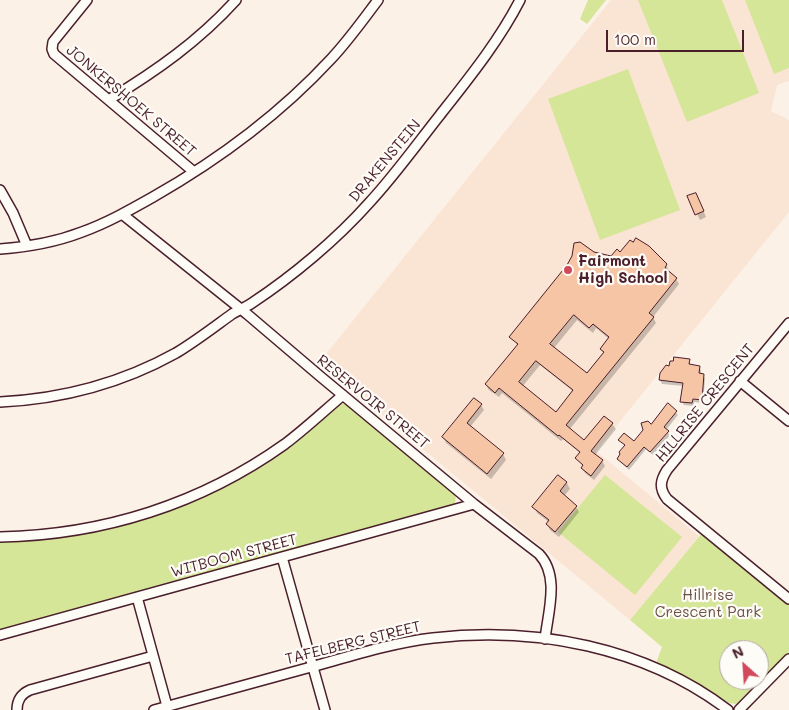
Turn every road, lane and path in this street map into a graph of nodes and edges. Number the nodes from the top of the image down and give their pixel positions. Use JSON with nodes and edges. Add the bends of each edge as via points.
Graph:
{"nodes":[{"id":1,"x":87,"y":0,"type":"edge"},
{"id":2,"x":236,"y":0,"type":"edge"},
{"id":3,"x":378,"y":0,"type":"edge"},
{"id":4,"x":520,"y":0,"type":"edge"},
{"id":5,"x":110,"y":99,"type":"junction"},
{"id":6,"x":194,"y":172,"type":"junction"},
{"id":7,"x":0,"y":190,"type":"edge"},
{"id":8,"x":122,"y":214,"type":"junction"},
{"id":9,"x":27,"y":246,"type":"junction"},
{"id":10,"x":0,"y":249,"type":"edge"},
{"id":11,"x":240,"y":310,"type":"junction"},
{"id":12,"x":789,"y":323,"type":"edge"},
{"id":13,"x":740,"y":381,"type":"junction"},
{"id":14,"x":343,"y":395,"type":"junction"},
{"id":15,"x":0,"y":402,"type":"edge"},
{"id":16,"x":789,"y":421,"type":"edge"},
{"id":17,"x":474,"y":504,"type":"junction"},
{"id":18,"x":0,"y":537,"type":"edge"},
{"id":19,"x":282,"y":557,"type":"junction"},
{"id":20,"x":137,"y":597,"type":"junction"},
{"id":21,"x":789,"y":599,"type":"edge"},
{"id":22,"x":0,"y":635,"type":"edge"},
{"id":23,"x":545,"y":639,"type":"junction"},
{"id":24,"x":153,"y":656,"type":"junction"},
{"id":25,"x":789,"y":659,"type":"edge"},
{"id":26,"x":313,"y":666,"type":"junction"},
{"id":27,"x":168,"y":706,"type":"junction"},
{"id":28,"x":17,"y":710,"type":"edge"},
{"id":29,"x":154,"y":710,"type":"edge"},
{"id":30,"x":325,"y":710,"type":"edge"},
{"id":31,"x":728,"y":710,"type":"edge"},
{"id":32,"x":739,"y":710,"type":"edge"}],
"edges":[{"from":1,"to":5,"type":"street","name":"JONKERSHOEK STREET","via":[[55,39],[52,49],[56,57]]},
{"from":2,"to":5,"type":"street","via":[[186,48]]},
{"from":3,"to":6,"type":"street","via":[[330,60],[287,101]]},
{"from":4,"to":11,"type":"street","name":"DRAKENSTEIN","via":[[490,49],[368,204],[295,271]]},
{"from":5,"to":6,"type":"street","name":"JONKERSHOEK STREET"},
{"from":6,"to":8,"type":"street"},
{"from":7,"to":9,"type":"street"},
{"from":8,"to":9,"type":"street","via":[[80,233]]},
{"from":8,"to":11,"type":"street","name":"RESERVOIR STREET"},
{"from":9,"to":10,"type":"street"},
{"from":11,"to":14,"type":"street","name":"RESERVOIR STREET"},
{"from":11,"to":15,"type":"street","name":"DRAKENSTEIN","via":[[177,352],[119,379],[53,396]]},
{"from":12,"to":13,"type":"street","name":"HILLRISE CRESCENT"},
{"from":13,"to":16,"type":"street"},
{"from":13,"to":21,"type":"street","name":"HILLRISE CRESCENT","via":[[667,470],[661,488],[667,499]]},
{"from":14,"to":17,"type":"street","name":"RESERVOIR STREET"},
{"from":14,"to":18,"type":"street","via":[[269,455],[180,502],[91,528]]},
{"from":17,"to":19,"type":"street","name":"WITBOOM STREET"},
{"from":17,"to":23,"type":"street","name":"RESERVOIR STREET","via":[[546,561],[551,587]]},
{"from":19,"to":20,"type":"street","name":"WITBOOM STREET"},
{"from":19,"to":26,"type":"street"},
{"from":20,"to":22,"type":"street","name":"WITBOOM STREET"},
{"from":20,"to":24,"type":"street"},
{"from":23,"to":26,"type":"street","name":"TAFELBERG STREET","via":[[488,635],[431,638]]},
{"from":23,"to":31,"type":"street","name":"TAFELBERG STREET","via":[[598,648],[672,674]]},
{"from":24,"to":27,"type":"street"},
{"from":24,"to":28,"type":"street","via":[[30,690],[22,696]]},
{"from":25,"to":32,"type":"street"},
{"from":26,"to":27,"type":"street","name":"TAFELBERG STREET"},
{"from":26,"to":30,"type":"street"},
{"from":27,"to":29,"type":"street","name":"TAFELBERG STREET"}]}
